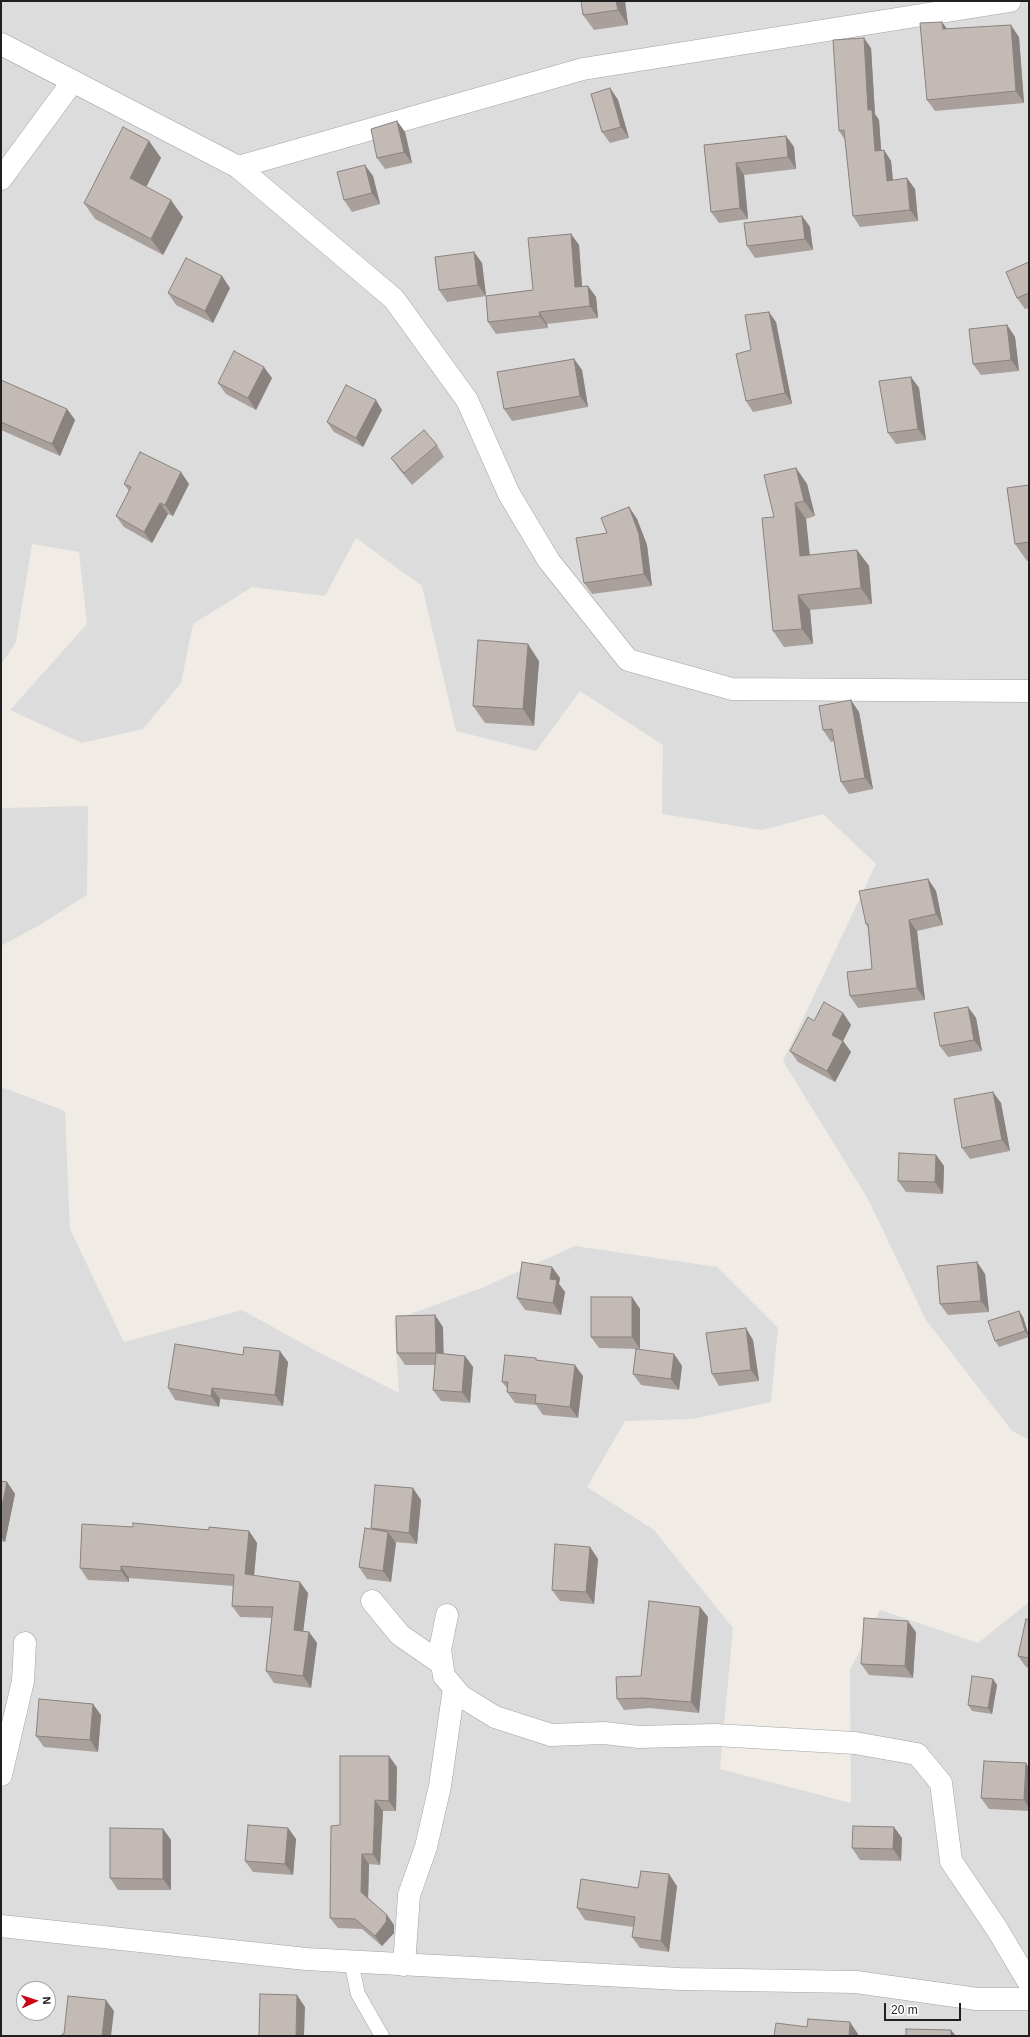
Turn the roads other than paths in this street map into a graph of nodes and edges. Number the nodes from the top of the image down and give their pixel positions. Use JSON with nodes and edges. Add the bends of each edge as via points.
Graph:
{"nodes":[{"id":1,"x":1010,"y":1,"type":"edge"},
{"id":2,"x":1,"y":44,"type":"edge"},
{"id":3,"x":73,"y":81,"type":"junction"},
{"id":4,"x":238,"y":167,"type":"junction"},
{"id":5,"x":1,"y":179,"type":"edge"},
{"id":6,"x":1029,"y":691,"type":"edge"},
{"id":7,"x":372,"y":1601,"type":"dead end"},
{"id":8,"x":447,"y":1615,"type":"dead end"},
{"id":9,"x":25,"y":1643,"type":"dead end"},
{"id":10,"x":442,"y":1664,"type":"junction"},
{"id":11,"x":454,"y":1688,"type":"junction"},
{"id":12,"x":1,"y":1775,"type":"edge"},
{"id":13,"x":1,"y":1926,"type":"edge"},
{"id":14,"x":351,"y":1962,"type":"junction"},
{"id":15,"x":404,"y":1965,"type":"junction"},
{"id":16,"x":1029,"y":1983,"type":"edge"},
{"id":17,"x":1029,"y":1999,"type":"edge"},
{"id":18,"x":382,"y":2036,"type":"edge"}],
"edges":[{"from":1,"to":4,"type":"street","via":[[583,69]]},
{"from":2,"to":3,"type":"street"},
{"from":3,"to":4,"type":"street"},
{"from":3,"to":5,"type":"street"},
{"from":4,"to":6,"type":"street","via":[[394,299],[467,400],[509,494],[549,561],[628,660],[732,689]]},
{"from":7,"to":10,"type":"street","via":[[400,1635]]},
{"from":8,"to":10,"type":"street","via":[[440,1650]]},
{"from":9,"to":12,"type":"street","via":[[23,1681]]},
{"from":10,"to":11,"type":"street","via":[[444,1676]]},
{"from":11,"to":15,"type":"street","via":[[440,1786],[426,1847],[409,1895]]},
{"from":11,"to":16,"type":"street","via":[[461,1696],[495,1717],[551,1735],[722,1735],[855,1743],[918,1754],[941,1783],[951,1861],[997,1929]]},
{"from":13,"to":14,"type":"street","via":[[298,1959]]},
{"from":14,"to":15,"type":"street"},
{"from":14,"to":18,"type":"lane","via":[[358,1994]]},
{"from":15,"to":17,"type":"street","via":[[680,1979],[856,1982],[977,1999]]}]}
